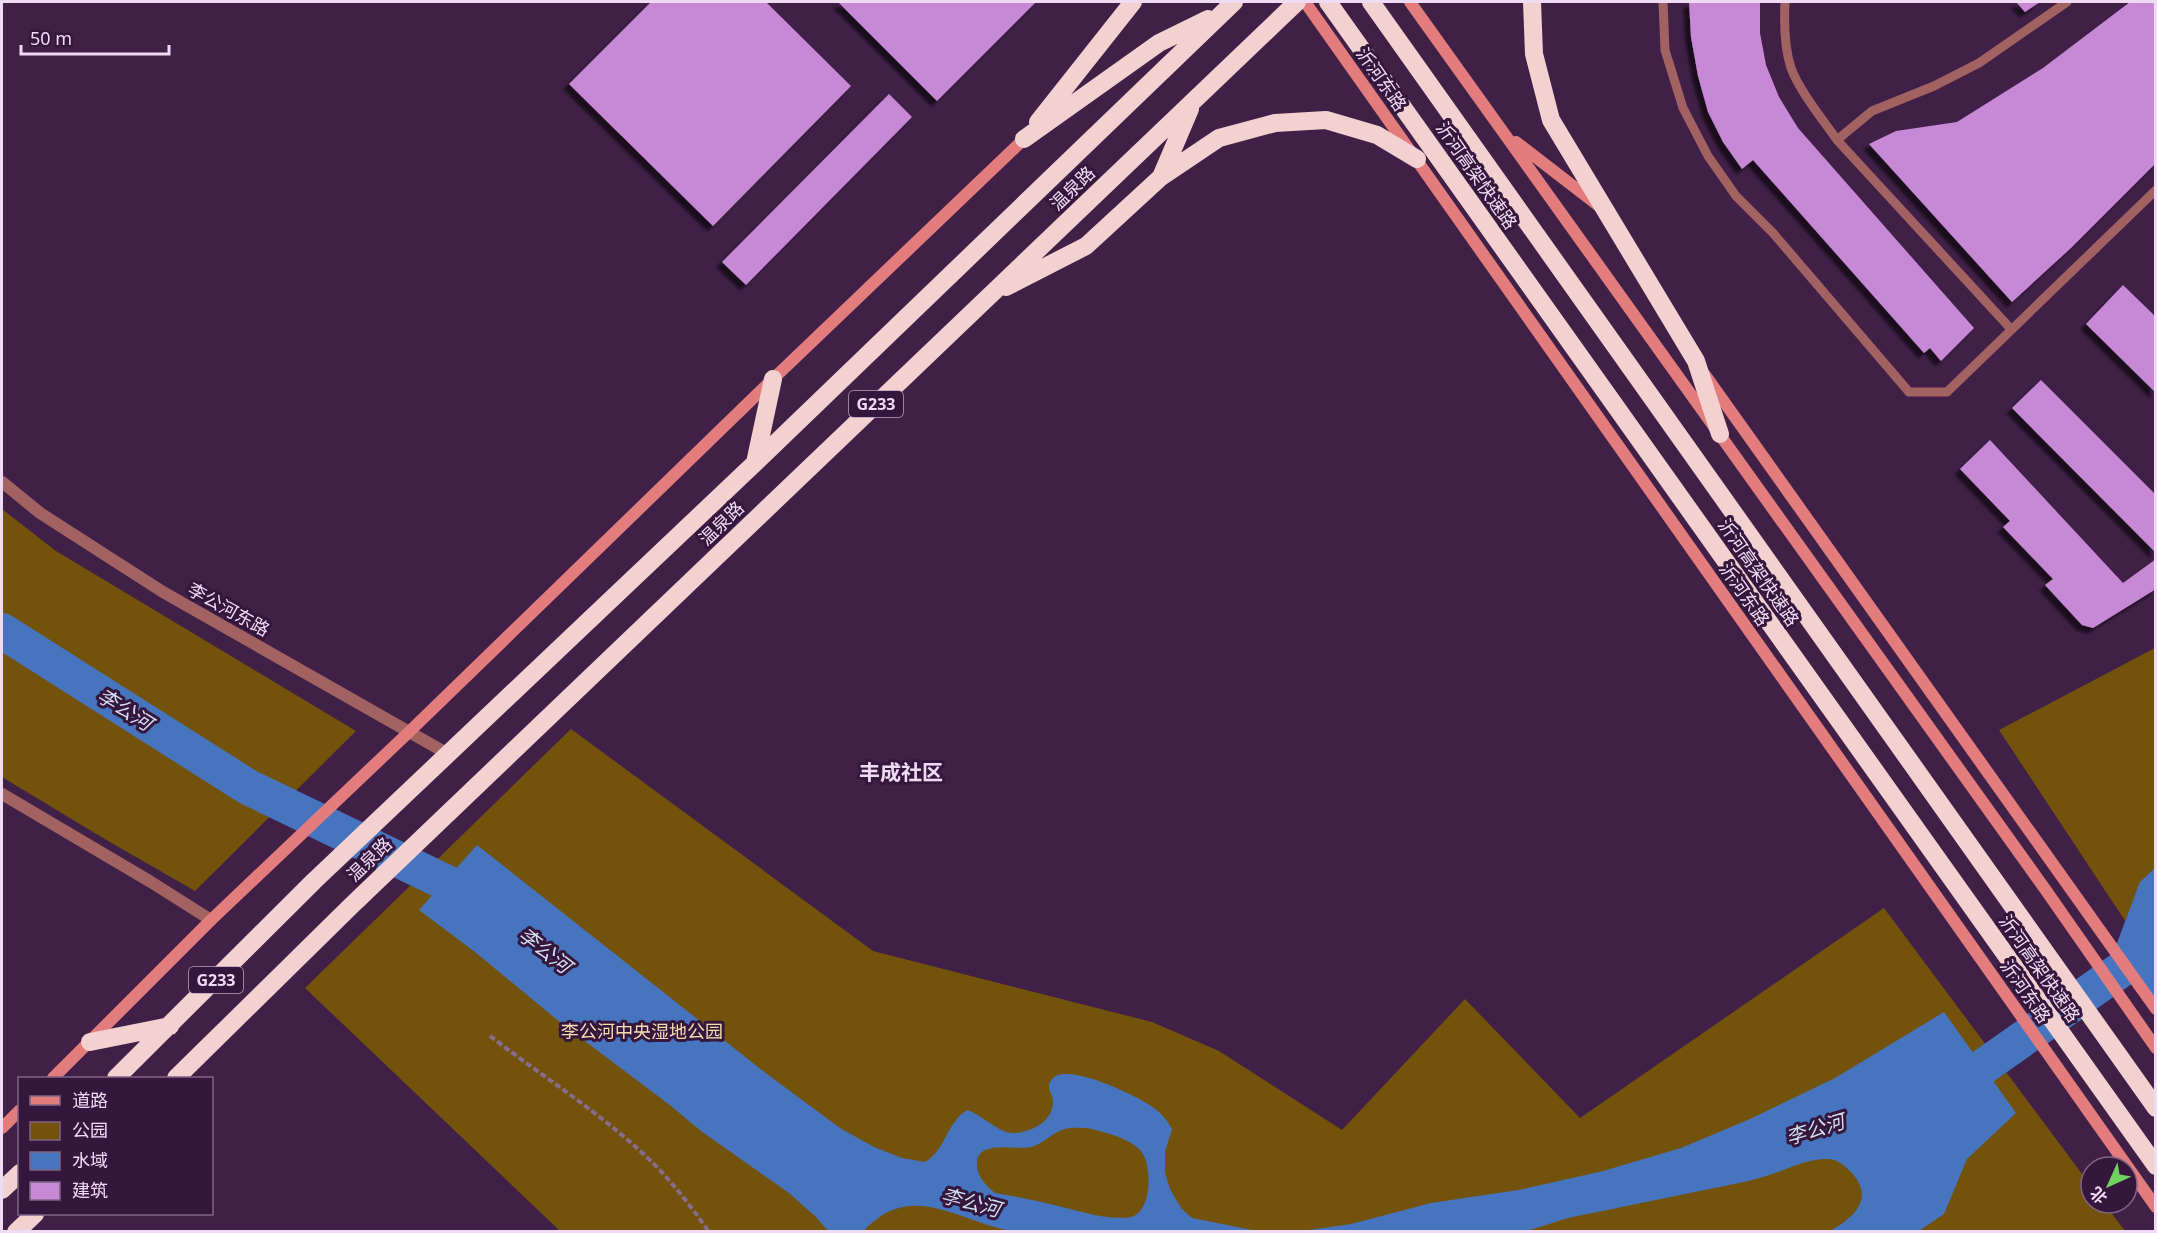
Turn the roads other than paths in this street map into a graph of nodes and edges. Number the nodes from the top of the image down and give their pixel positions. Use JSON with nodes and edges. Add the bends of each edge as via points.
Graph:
{"nodes":[{"id":1,"x":1133,"y":2,"type":"edge"},
{"id":2,"x":1297,"y":2,"type":"edge"},
{"id":3,"x":1305,"y":2,"type":"edge"},
{"id":4,"x":1328,"y":2,"type":"edge"},
{"id":5,"x":1371,"y":2,"type":"edge"},
{"id":6,"x":1410,"y":2,"type":"edge"},
{"id":7,"x":1532,"y":2,"type":"edge"},
{"id":8,"x":1663,"y":2,"type":"edge"},
{"id":9,"x":1785,"y":2,"type":"edge"},
{"id":10,"x":2067,"y":2,"type":"edge"},
{"id":11,"x":1228,"y":7,"type":"edge"},
{"id":12,"x":1193,"y":101,"type":"junction"},
{"id":13,"x":1505,"y":134,"type":"junction"},
{"id":14,"x":1024,"y":139,"type":"junction"},
{"id":15,"x":1837,"y":140,"type":"junction"},
{"id":16,"x":1417,"y":159,"type":"junction"},
{"id":17,"x":1161,"y":177,"type":"junction"},
{"id":18,"x":2156,"y":190,"type":"edge"},
{"id":19,"x":1605,"y":211,"type":"junction"},
{"id":20,"x":988,"y":297,"type":"junction"},
{"id":21,"x":2011,"y":330,"type":"junction"},
{"id":22,"x":1696,"y":361,"type":"junction"},
{"id":23,"x":773,"y":379,"type":"junction"},
{"id":24,"x":1720,"y":434,"type":"junction"},
{"id":25,"x":755,"y":463,"type":"junction"},
{"id":26,"x":2,"y":482,"type":"edge"},
{"id":27,"x":410,"y":732,"type":"junction"},
{"id":28,"x":448,"y":754,"type":"junction"},
{"id":29,"x":2,"y":794,"type":"edge"},
{"id":30,"x":211,"y":920,"type":"junction"},
{"id":31,"x":2156,"y":1009,"type":"edge"},
{"id":32,"x":170,"y":1026,"type":"junction"},
{"id":33,"x":90,"y":1042,"type":"junction"},
{"id":34,"x":2156,"y":1048,"type":"edge"},
{"id":35,"x":53,"y":1077,"type":"edge"},
{"id":36,"x":117,"y":1077,"type":"edge"},
{"id":37,"x":177,"y":1077,"type":"edge"},
{"id":38,"x":2156,"y":1108,"type":"edge"},
{"id":39,"x":18,"y":1112,"type":"edge"},
{"id":40,"x":2,"y":1128,"type":"edge"},
{"id":41,"x":2156,"y":1166,"type":"edge"},
{"id":42,"x":18,"y":1175,"type":"edge"},
{"id":43,"x":2,"y":1190,"type":"edge"},
{"id":44,"x":2156,"y":1207,"type":"edge"},
{"id":45,"x":34,"y":1215,"type":"edge"},
{"id":46,"x":16,"y":1232,"type":"edge"}],
"edges":[{"from":1,"to":14,"type":"highway"},
{"from":2,"to":12,"type":"highway","name":"温泉路","number":"G233"},
{"from":3,"to":16,"type":"main road","name":"沂河东路"},
{"from":4,"to":41,"type":"highway","name":"沂河高架快速路"},
{"from":5,"to":38,"type":"highway","name":"沂河高架快速路"},
{"from":6,"to":13,"type":"main road"},
{"from":7,"to":19,"type":"highway","via":[[1534,54],[1551,120]]},
{"from":8,"to":21,"type":"lane","via":[[1665,50],[1683,108],[1708,156],[1736,196],[1773,233],[1909,392],[1947,392]]},
{"from":9,"to":15,"type":"lane","via":[[1791,68]]},
{"from":10,"to":15,"type":"lane","via":[[1978,63],[1872,111]]},
{"from":11,"to":14,"type":"highway","via":[[1159,43]]},
{"from":11,"to":25,"type":"highway","name":"温泉路","number":"G233"},
{"from":12,"to":17,"type":"highway"},
{"from":12,"to":20,"type":"highway","name":"温泉路","number":"G233"},
{"from":13,"to":19,"type":"main road"},
{"from":13,"to":24,"type":"main road"},
{"from":14,"to":23,"type":"main road"},
{"from":15,"to":21,"type":"lane"},
{"from":16,"to":17,"type":"highway","via":[[1377,135],[1326,120],[1275,123],[1219,138]]},
{"from":16,"to":44,"type":"main road","name":"沂河东路"},
{"from":17,"to":20,"type":"highway","via":[[1086,246]]},
{"from":18,"to":21,"type":"lane"},
{"from":19,"to":22,"type":"highway"},
{"from":20,"to":37,"type":"highway","name":"温泉路","number":"G233"},
{"from":22,"to":24,"type":"highway"},
{"from":22,"to":31,"type":"main road"},
{"from":23,"to":25,"type":"highway"},
{"from":23,"to":27,"type":"main road"},
{"from":24,"to":34,"type":"main road"},
{"from":25,"to":28,"type":"highway","name":"温泉路","number":"G233"},
{"from":26,"to":27,"type":"street","name":"李公河东路","via":[[40,513],[163,592]]},
{"from":27,"to":28,"type":"street","name":"李公河东路"},
{"from":27,"to":30,"type":"main road"},
{"from":28,"to":32,"type":"highway","name":"温泉路","number":"G233"},
{"from":29,"to":30,"type":"street"},
{"from":30,"to":33,"type":"main road"},
{"from":32,"to":33,"type":"highway"},
{"from":32,"to":36,"type":"highway","name":"温泉路","number":"G233"},
{"from":33,"to":35,"type":"main road"},
{"from":39,"to":40,"type":"main road"},
{"from":42,"to":43,"type":"highway"},
{"from":45,"to":46,"type":"highway"}]}
